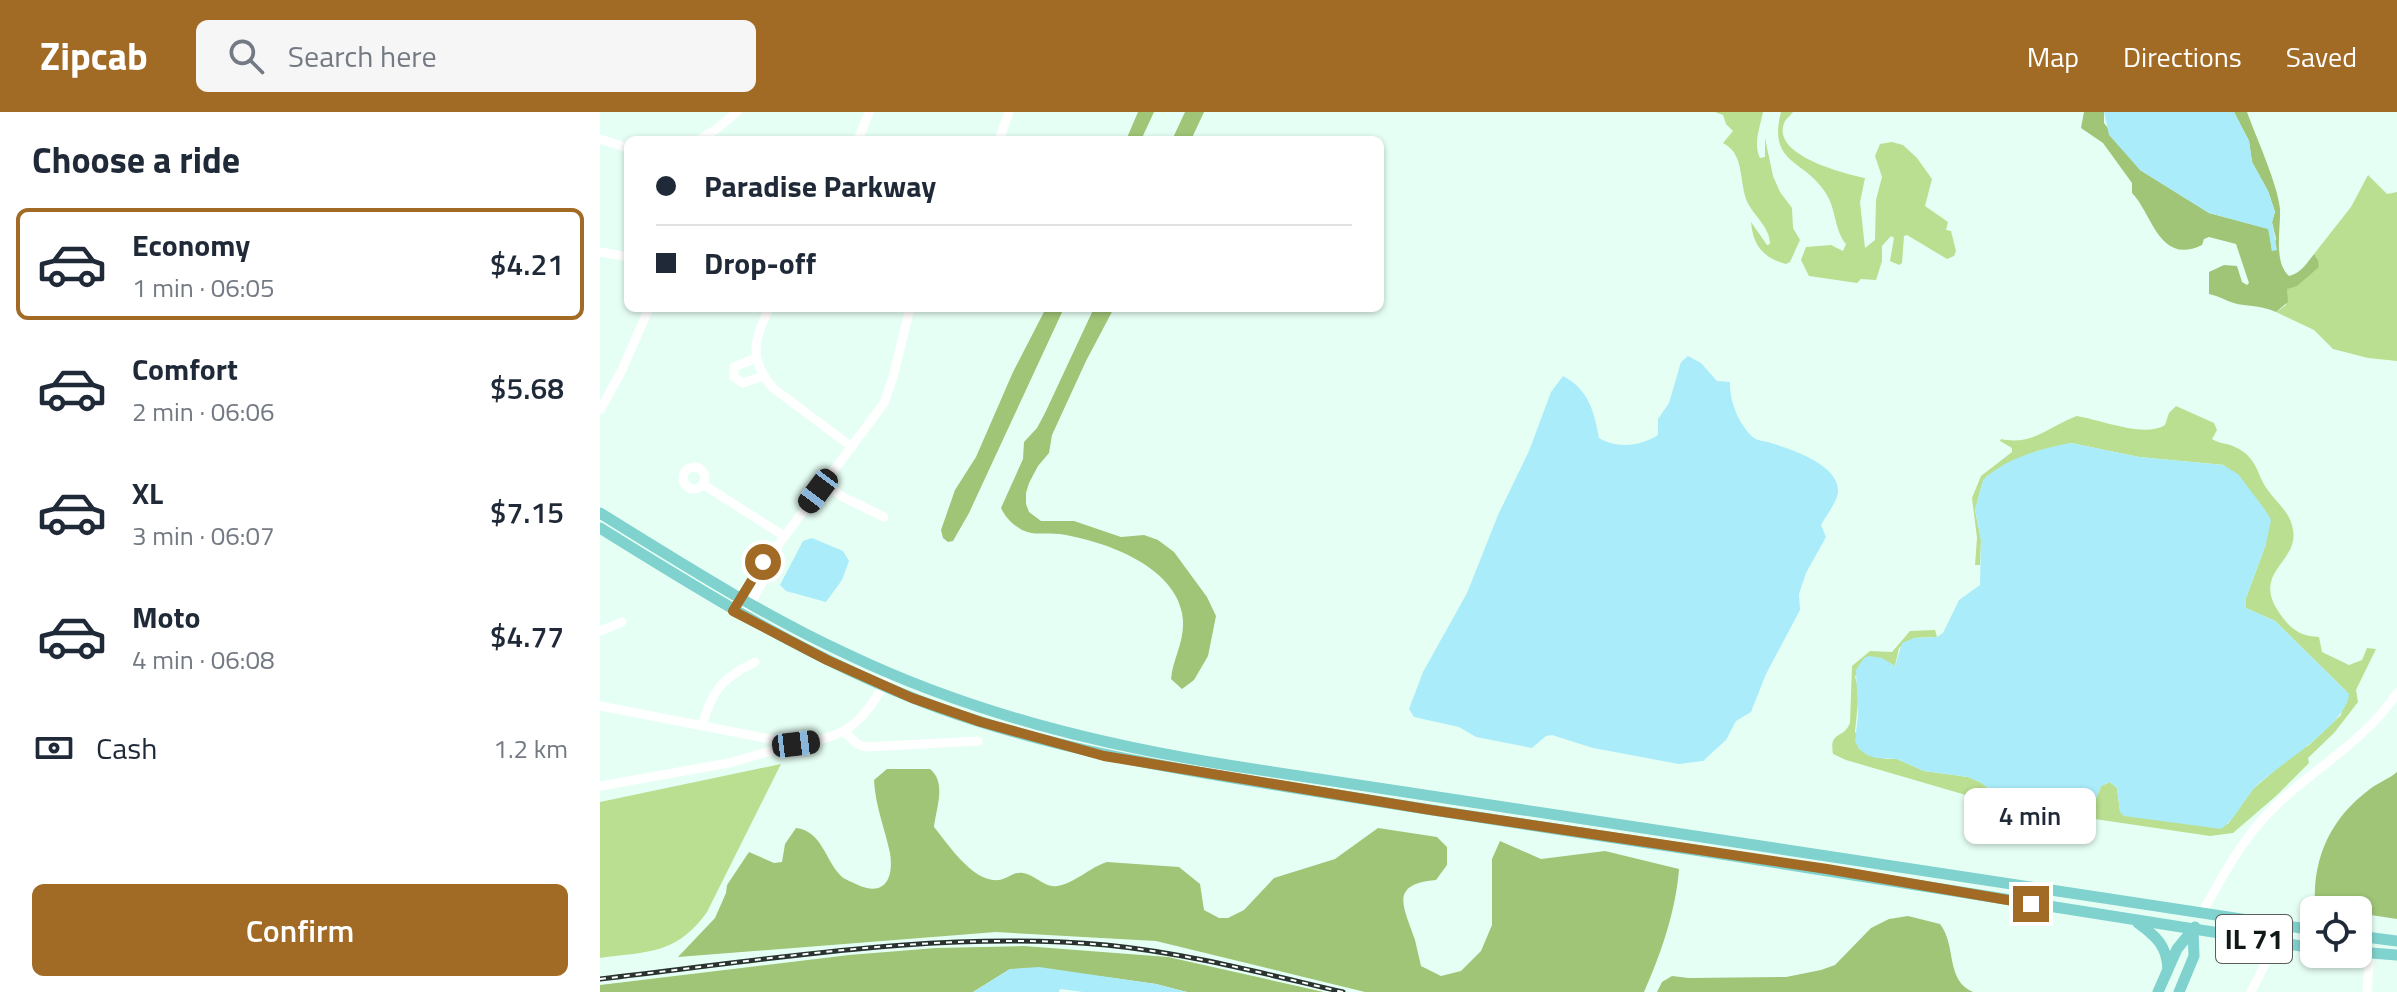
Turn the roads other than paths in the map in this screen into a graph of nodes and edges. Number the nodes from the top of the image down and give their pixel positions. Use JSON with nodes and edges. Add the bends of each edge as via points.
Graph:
{"nodes":[{"id":1,"x":737,"y":112,"type":"edge"},
{"id":2,"x":869,"y":112,"type":"edge"},
{"id":3,"x":1009,"y":112,"type":"edge"},
{"id":4,"x":718,"y":135,"type":"edge"},
{"id":5,"x":860,"y":136,"type":"edge"},
{"id":6,"x":1000,"y":136,"type":"edge"},
{"id":7,"x":600,"y":139,"type":"edge"},
{"id":8,"x":624,"y":147,"type":"edge"},
{"id":9,"x":600,"y":252,"type":"edge"},
{"id":10,"x":624,"y":256,"type":"edge"},
{"id":11,"x":647,"y":312,"type":"edge"},
{"id":12,"x":767,"y":312,"type":"edge"},
{"id":13,"x":909,"y":312,"type":"edge"},
{"id":14,"x":756,"y":358,"type":"junction"},
{"id":15,"x":763,"y":376,"type":"junction"},
{"id":16,"x":600,"y":410,"type":"edge"},
{"id":17,"x":852,"y":447,"type":"junction"},
{"id":18,"x":824,"y":483,"type":"junction"},
{"id":19,"x":704,"y":485,"type":"dead end"},
{"id":20,"x":600,"y":513,"type":"edge"},
{"id":21,"x":884,"y":517,"type":"dead end"},
{"id":22,"x":600,"y":528,"type":"edge"},
{"id":23,"x":781,"y":541,"type":"junction"},
{"id":24,"x":745,"y":602,"type":"junction"},
{"id":25,"x":738,"y":614,"type":"junction"},
{"id":26,"x":622,"y":622,"type":"dead end"},
{"id":27,"x":600,"y":631,"type":"edge"},
{"id":28,"x":755,"y":662,"type":"dead end"},
{"id":29,"x":890,"y":674,"type":"junction"},
{"id":30,"x":883,"y":686,"type":"junction"},
{"id":31,"x":2397,"y":693,"type":"edge"},
{"id":32,"x":600,"y":706,"type":"edge"},
{"id":33,"x":702,"y":726,"type":"junction"},
{"id":34,"x":845,"y":732,"type":"junction"},
{"id":35,"x":978,"y":741,"type":"dead end"},
{"id":36,"x":796,"y":744,"type":"junction"},
{"id":37,"x":600,"y":786,"type":"edge"},
{"id":38,"x":2202,"y":913,"type":"junction"},
{"id":39,"x":2134,"y":920,"type":"junction"},
{"id":40,"x":2300,"y":928,"type":"edge"},
{"id":41,"x":2193,"y":929,"type":"junction"},
{"id":42,"x":2372,"y":938,"type":"edge"},
{"id":43,"x":2397,"y":941,"type":"edge"},
{"id":44,"x":2300,"y":946,"type":"edge"},
{"id":45,"x":2372,"y":953,"type":"edge"},
{"id":46,"x":2270,"y":954,"type":"dead end"},
{"id":47,"x":2397,"y":955,"type":"edge"},
{"id":48,"x":2365,"y":968,"type":"edge"},
{"id":49,"x":2168,"y":970,"type":"junction"},
{"id":50,"x":2158,"y":992,"type":"edge"},
{"id":51,"x":2179,"y":992,"type":"edge"},
{"id":52,"x":2251,"y":992,"type":"edge"},
{"id":53,"x":2367,"y":992,"type":"edge"}],
"edges":[{"from":1,"to":4,"type":"street"},
{"from":2,"to":5,"type":"street"},
{"from":3,"to":6,"type":"street"},
{"from":7,"to":8,"type":"street"},
{"from":9,"to":10,"type":"street"},
{"from":11,"to":16,"type":"street"},
{"from":12,"to":14,"type":"street"},
{"from":13,"to":17,"type":"street","via":[[889,390]]},
{"from":14,"to":15,"type":"street"},
{"from":14,"to":15,"type":"street","via":[[734,367],[734,377],[743,383]]},
{"from":15,"to":17,"type":"street"},
{"from":17,"to":18,"type":"street"},
{"from":18,"to":21,"type":"street"},
{"from":18,"to":23,"type":"street"},
{"from":19,"to":23,"type":"street"},
{"from":20,"to":24,"type":"main road","number":"IL 71"},
{"from":22,"to":25,"type":"main road","number":"IL 71"},
{"from":23,"to":24,"type":"street","via":[[772,565]]},
{"from":24,"to":25,"type":"street"},
{"from":24,"to":29,"type":"main road","number":"IL 71"},
{"from":25,"to":30,"type":"main road","number":"IL 71"},
{"from":26,"to":27,"type":"street"},
{"from":28,"to":33,"type":"street","via":[[719,684]]},
{"from":29,"to":30,"type":"street"},
{"from":29,"to":38,"type":"main road","number":"IL 71","via":[[998,714],[1173,756]]},
{"from":30,"to":34,"type":"street"},
{"from":30,"to":39,"type":"main road","number":"IL 71","via":[[1028,736],[1152,766]]},
{"from":31,"to":38,"type":"street","via":[[2360,735],[2266,815],[2229,864]]},
{"from":32,"to":33,"type":"street"},
{"from":33,"to":36,"type":"street"},
{"from":34,"to":35,"type":"street","via":[[866,747]]},
{"from":34,"to":36,"type":"street"},
{"from":36,"to":37,"type":"street","via":[[729,763]]},
{"from":38,"to":40,"type":"main road","number":"IL 71"},
{"from":38,"to":41,"type":"main road"},
{"from":39,"to":41,"type":"main road","number":"IL 71"},
{"from":39,"to":49,"type":"main road","via":[[2163,945]]},
{"from":41,"to":44,"type":"main road","number":"IL 71"},
{"from":41,"to":49,"type":"main road"},
{"from":41,"to":51,"type":"main road","via":[[2194,956]]},
{"from":42,"to":43,"type":"main road"},
{"from":45,"to":47,"type":"main road"},
{"from":46,"to":52,"type":"street"},
{"from":48,"to":53,"type":"street"},
{"from":49,"to":50,"type":"main road"}]}
